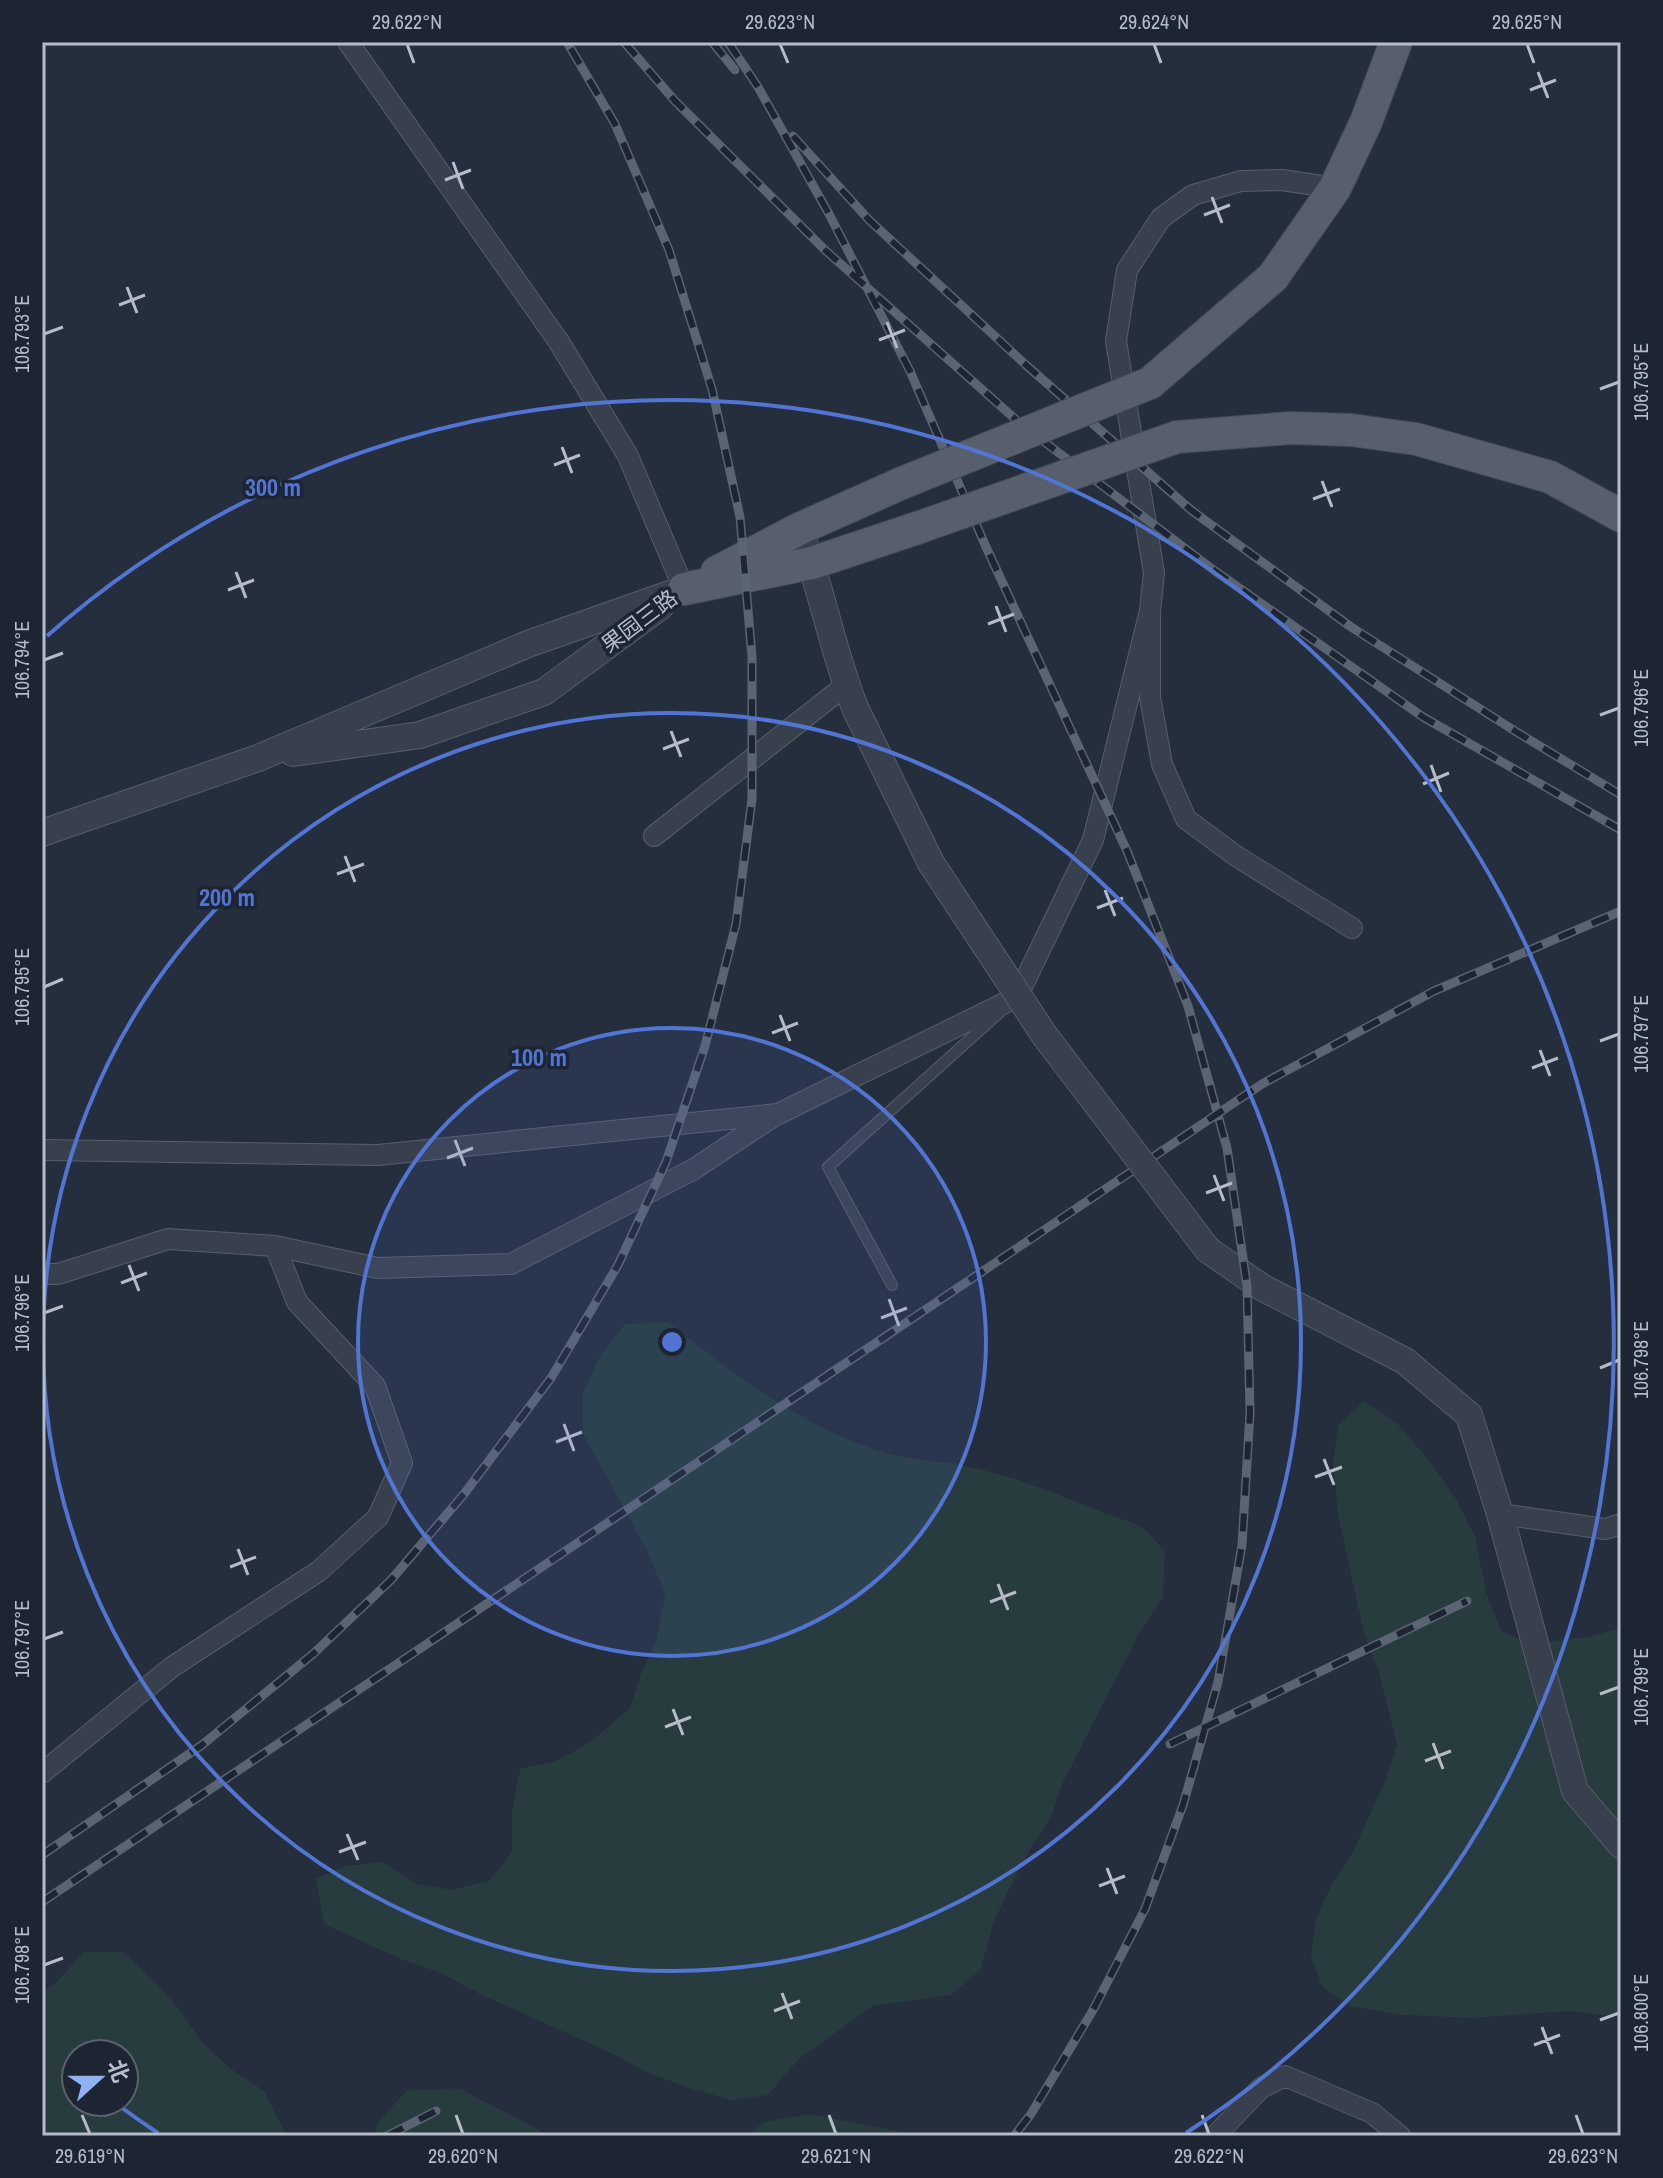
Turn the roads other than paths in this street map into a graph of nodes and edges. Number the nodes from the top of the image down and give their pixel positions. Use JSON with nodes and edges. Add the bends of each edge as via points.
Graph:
{"nodes":[{"id":1,"x":348,"y":42,"type":"edge"},
{"id":2,"x":1396,"y":42,"type":"edge"},
{"id":3,"x":1335,"y":188,"type":"junction"},
{"id":4,"x":1621,"y":516,"type":"edge"},
{"id":5,"x":799,"y":529,"type":"junction"},
{"id":6,"x":812,"y":563,"type":"junction"},
{"id":7,"x":684,"y":589,"type":"junction"},
{"id":8,"x":1150,"y":611,"type":"junction"},
{"id":9,"x":846,"y":685,"type":"junction"},
{"id":10,"x":258,"y":758,"type":"junction"},
{"id":11,"x":42,"y":833,"type":"edge"},
{"id":12,"x":654,"y":836,"type":"dead end"},
{"id":13,"x":1352,"y":928,"type":"dead end"},
{"id":14,"x":1017,"y":997,"type":"junction"},
{"id":15,"x":778,"y":1114,"type":"junction"},
{"id":16,"x":42,"y":1150,"type":"edge"},
{"id":17,"x":275,"y":1246,"type":"junction"},
{"id":18,"x":42,"y":1274,"type":"edge"},
{"id":19,"x":892,"y":1285,"type":"dead end"},
{"id":20,"x":1500,"y":1514,"type":"junction"},
{"id":21,"x":1621,"y":1524,"type":"edge"},
{"id":22,"x":42,"y":1773,"type":"edge"},
{"id":23,"x":1621,"y":1845,"type":"edge"},
{"id":24,"x":1215,"y":2136,"type":"edge"},
{"id":25,"x":1400,"y":2136,"type":"edge"}],
"edges":[{"from":1,"to":7,"type":"street","via":[[559,342],[628,456]]},
{"from":2,"to":3,"type":"main road"},
{"from":3,"to":5,"type":"main road","bridge":true,"via":[[1273,277],[1150,383]]},
{"from":3,"to":8,"type":"street","via":[[1282,180],[1241,181],[1193,195],[1161,218],[1127,270],[1116,341],[1154,573]]},
{"from":4,"to":6,"type":"main road","bridge":true,"via":[[1550,477],[1416,439],[1291,428],[1177,437]]},
{"from":5,"to":6,"type":"street"},
{"from":5,"to":7,"type":"main road"},
{"from":6,"to":7,"type":"main road"},
{"from":6,"to":9,"type":"street"},
{"from":7,"to":10,"type":"street","name":"果园三路","via":[[528,644]]},
{"from":7,"to":10,"type":"street","name":"果园三路","via":[[544,692],[420,735]]},
{"from":8,"to":13,"type":"street","via":[[1150,697],[1162,764],[1186,819]]},
{"from":8,"to":14,"type":"street","via":[[1093,840]]},
{"from":9,"to":12,"type":"street"},
{"from":9,"to":20,"type":"street","bridge":true,"via":[[931,863],[1045,1036],[1208,1250],[1263,1288],[1405,1361],[1469,1415]]},
{"from":10,"to":11,"type":"street","name":"果园三路"},
{"from":14,"to":15,"type":"street"},
{"from":14,"to":19,"type":"lane","via":[[828,1167]]},
{"from":15,"to":16,"type":"street","via":[[378,1155]]},
{"from":15,"to":17,"type":"street","via":[[694,1169],[511,1264],[378,1268]]},
{"from":17,"to":18,"type":"street","via":[[168,1239],[58,1274]]},
{"from":17,"to":22,"type":"street","via":[[297,1302],[375,1386],[402,1463],[378,1517],[319,1571],[172,1667]]},
{"from":20,"to":21,"type":"street","via":[[1605,1529]]},
{"from":20,"to":23,"type":"street","via":[[1575,1791]]},
{"from":24,"to":25,"type":"street","via":[[1261,2088],[1285,2076],[1372,2113]]}]}
